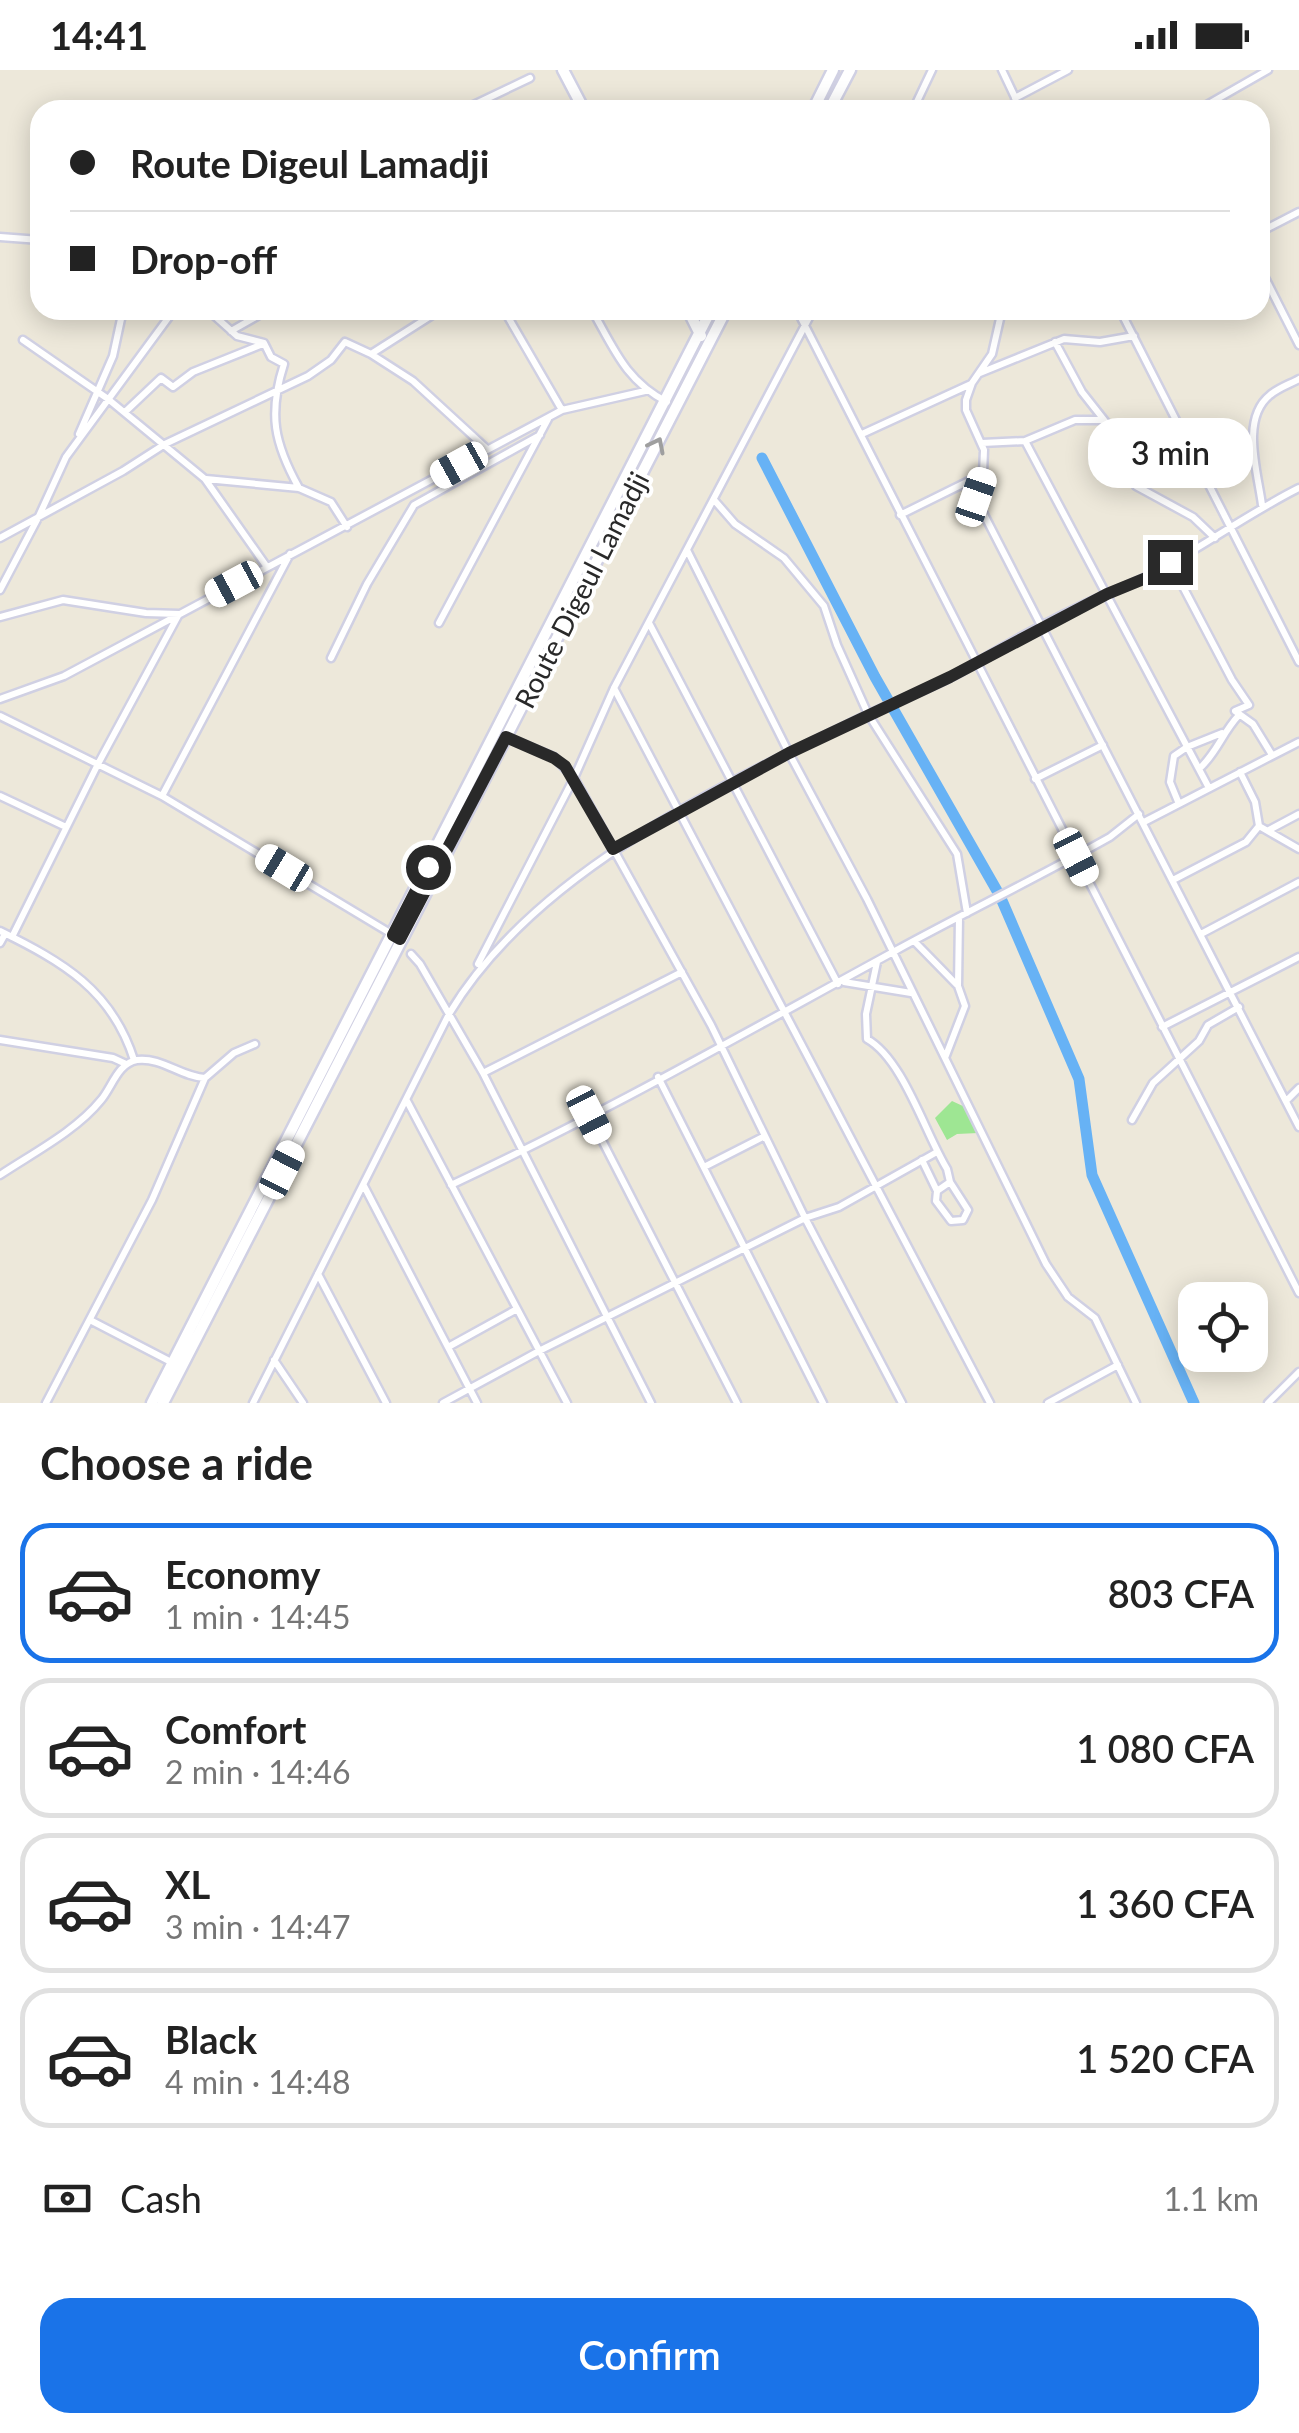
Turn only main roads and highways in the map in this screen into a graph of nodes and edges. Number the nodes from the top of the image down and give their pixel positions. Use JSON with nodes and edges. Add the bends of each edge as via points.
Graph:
{"nodes":[{"id":1,"x":563,"y":70,"type":"edge"},
{"id":2,"x":833,"y":70,"type":"edge"},
{"id":3,"x":850,"y":70,"type":"edge"},
{"id":4,"x":579,"y":100,"type":"edge"},
{"id":5,"x":818,"y":100,"type":"edge"},
{"id":6,"x":834,"y":100,"type":"edge"},
{"id":7,"x":693,"y":320,"type":"edge"},
{"id":8,"x":706,"y":320,"type":"edge"},
{"id":9,"x":721,"y":320,"type":"edge"},
{"id":10,"x":700,"y":333,"type":"junction"},
{"id":11,"x":708,"y":348,"type":"junction"},
{"id":12,"x":396,"y":937,"type":"junction"},
{"id":13,"x":177,"y":1366,"type":"junction"},
{"id":14,"x":152,"y":1403,"type":"edge"},
{"id":15,"x":163,"y":1403,"type":"edge"}],
"edges":[{"from":1,"to":4,"type":"main road"},
{"from":2,"to":5,"type":"main road"},
{"from":3,"to":6,"type":"main road"},
{"from":7,"to":10,"type":"main road"},
{"from":8,"to":10,"type":"main road","name":"Route Digeul Lamadji"},
{"from":9,"to":11,"type":"main road","name":"Route Digeul Lamadji"},
{"from":10,"to":11,"type":"main road"},
{"from":10,"to":12,"type":"main road","name":"Route Digeul Lamadji"},
{"from":12,"to":11,"type":"main road","name":"Route Digeul Lamadji","one_way":true},
{"from":12,"to":13,"type":"main road","name":"Route Digeul Lamadji"},
{"from":13,"to":14,"type":"main road","name":"Route Digeul Lamadji"},
{"from":13,"to":15,"type":"main road","name":"Route Digeul Lamadji"}]}
